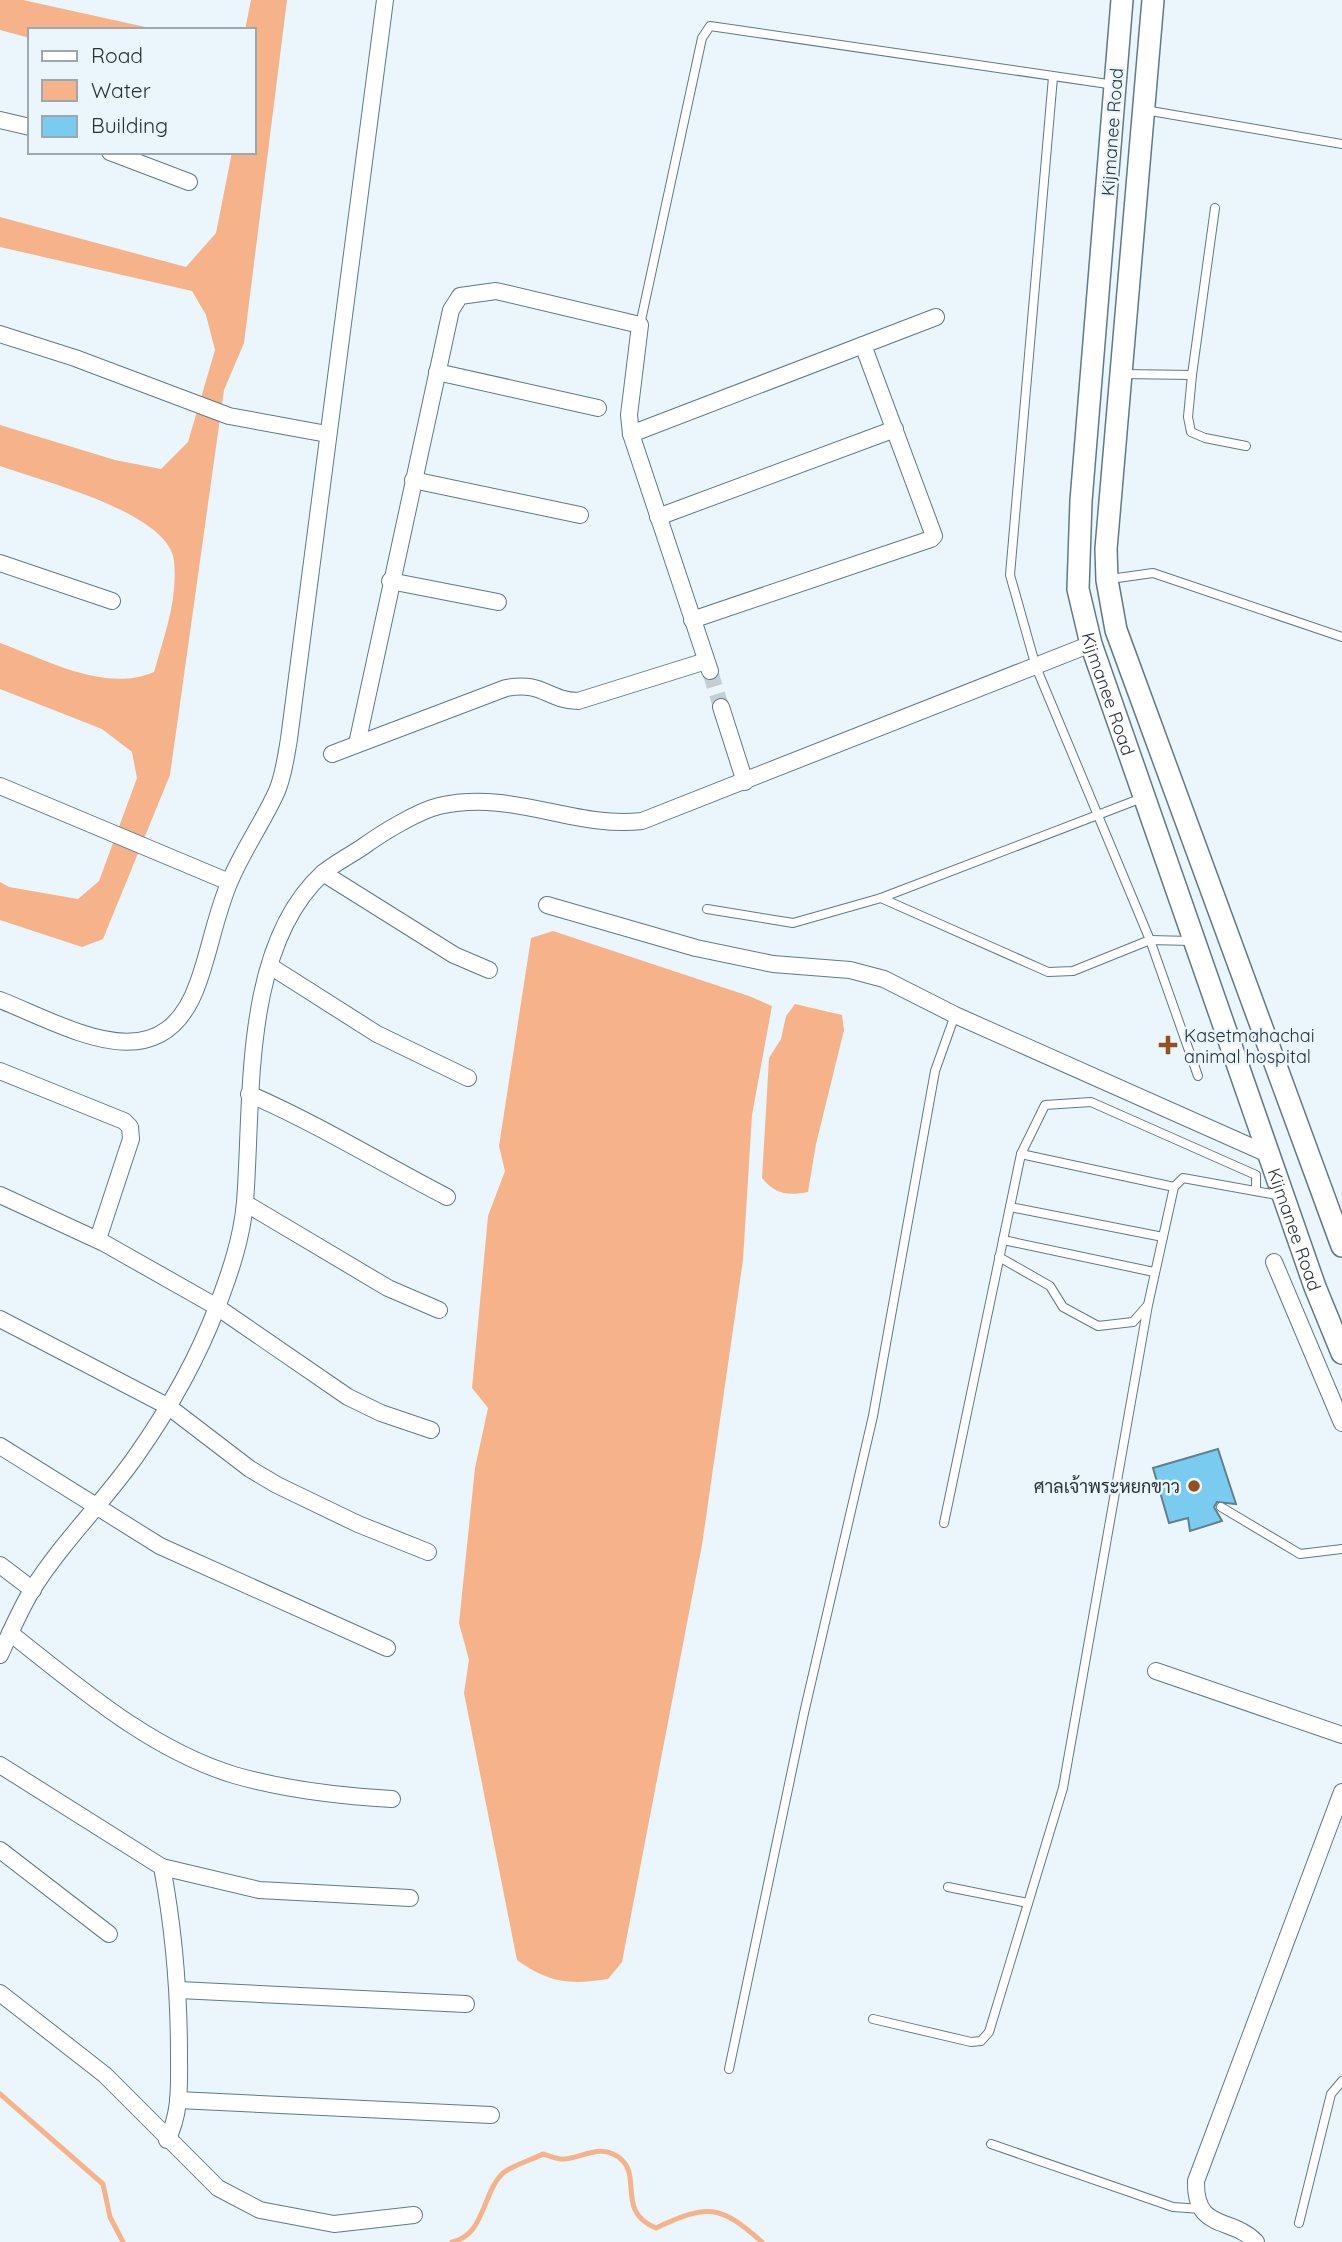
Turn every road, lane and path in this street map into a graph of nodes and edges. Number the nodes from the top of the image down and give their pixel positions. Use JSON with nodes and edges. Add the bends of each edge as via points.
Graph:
{"nodes":[{"id":1,"x":385,"y":0,"type":"edge"},
{"id":2,"x":1122,"y":0,"type":"edge"},
{"id":3,"x":1153,"y":0,"type":"edge"},
{"id":4,"x":1053,"y":77,"type":"junction"},
{"id":5,"x":1116,"y":85,"type":"junction"},
{"id":6,"x":1145,"y":110,"type":"junction"},
{"id":7,"x":0,"y":120,"type":"edge"},
{"id":8,"x":28,"y":127,"type":"edge"},
{"id":9,"x":1342,"y":144,"type":"edge"},
{"id":10,"x":115,"y":154,"type":"edge"},
{"id":11,"x":189,"y":182,"type":"dead end"},
{"id":12,"x":1215,"y":208,"type":"dead end"},
{"id":13,"x":936,"y":317,"type":"dead end"},
{"id":14,"x":640,"y":325,"type":"junction"},
{"id":15,"x":0,"y":334,"type":"edge"},
{"id":16,"x":863,"y":345,"type":"junction"},
{"id":17,"x":437,"y":372,"type":"junction"},
{"id":18,"x":1120,"y":374,"type":"junction"},
{"id":19,"x":1192,"y":375,"type":"junction"},
{"id":20,"x":598,"y":408,"type":"dead end"},
{"id":21,"x":895,"y":429,"type":"junction"},
{"id":22,"x":327,"y":434,"type":"junction"},
{"id":23,"x":631,"y":434,"type":"junction"},
{"id":24,"x":1246,"y":446,"type":"dead end"},
{"id":25,"x":413,"y":480,"type":"junction"},
{"id":26,"x":580,"y":515,"type":"dead end"},
{"id":27,"x":658,"y":517,"type":"junction"},
{"id":28,"x":0,"y":563,"type":"edge"},
{"id":29,"x":1107,"y":580,"type":"junction"},
{"id":30,"x":390,"y":581,"type":"junction"},
{"id":31,"x":112,"y":601,"type":"dead end"},
{"id":32,"x":498,"y":602,"type":"dead end"},
{"id":33,"x":692,"y":620,"type":"junction"},
{"id":34,"x":1342,"y":636,"type":"edge"},
{"id":35,"x":1091,"y":644,"type":"junction"},
{"id":36,"x":1036,"y":667,"type":"junction"},
{"id":37,"x":721,"y":708,"type":"tunnel mouth"},
{"id":38,"x":357,"y":744,"type":"junction"},
{"id":39,"x":332,"y":754,"type":"dead end"},
{"id":40,"x":745,"y":782,"type":"junction"},
{"id":41,"x":0,"y":786,"type":"edge"},
{"id":42,"x":1145,"y":796,"type":"junction"},
{"id":43,"x":1097,"y":816,"type":"junction"},
{"id":44,"x":323,"y":873,"type":"junction"},
{"id":45,"x":229,"y":882,"type":"junction"},
{"id":46,"x":881,"y":898,"type":"junction"},
{"id":47,"x":547,"y":905,"type":"dead end"},
{"id":48,"x":707,"y":909,"type":"dead end"},
{"id":49,"x":1150,"y":940,"type":"junction"},
{"id":50,"x":1197,"y":941,"type":"junction"},
{"id":51,"x":270,"y":966,"type":"junction"},
{"id":52,"x":489,"y":970,"type":"dead end"},
{"id":53,"x":0,"y":1000,"type":"edge"},
{"id":54,"x":955,"y":1015,"type":"junction"},
{"id":55,"x":0,"y":1071,"type":"edge"},
{"id":56,"x":1198,"y":1076,"type":"dead end"},
{"id":57,"x":468,"y":1078,"type":"dead end"},
{"id":58,"x":249,"y":1094,"type":"junction"},
{"id":59,"x":1021,"y":1154,"type":"junction"},
{"id":60,"x":1270,"y":1155,"type":"junction"},
{"id":61,"x":1256,"y":1175,"type":"junction"},
{"id":62,"x":1174,"y":1187,"type":"junction"},
{"id":63,"x":1282,"y":1189,"type":"junction"},
{"id":64,"x":1256,"y":1191,"type":"junction"},
{"id":65,"x":0,"y":1195,"type":"edge"},
{"id":66,"x":447,"y":1197,"type":"dead end"},
{"id":67,"x":245,"y":1203,"type":"junction"},
{"id":68,"x":1010,"y":1207,"type":"junction"},
{"id":69,"x":1163,"y":1237,"type":"junction"},
{"id":70,"x":98,"y":1240,"type":"junction"},
{"id":71,"x":1003,"y":1240,"type":"junction"},
{"id":72,"x":1341,"y":1242,"type":"edge"},
{"id":73,"x":999,"y":1257,"type":"junction"},
{"id":74,"x":1274,"y":1262,"type":"dead end"},
{"id":75,"x":1154,"y":1272,"type":"junction"},
{"id":76,"x":1148,"y":1304,"type":"junction"},
{"id":77,"x":217,"y":1307,"type":"junction"},
{"id":78,"x":439,"y":1310,"type":"dead end"},
{"id":79,"x":0,"y":1319,"type":"edge"},
{"id":80,"x":1342,"y":1353,"type":"edge"},
{"id":81,"x":169,"y":1406,"type":"junction"},
{"id":82,"x":1342,"y":1423,"type":"edge"},
{"id":83,"x":431,"y":1430,"type":"dead end"},
{"id":84,"x":0,"y":1446,"type":"edge"},
{"id":85,"x":97,"y":1504,"type":"junction"},
{"id":86,"x":1221,"y":1507,"type":"dead end"},
{"id":87,"x":944,"y":1523,"type":"dead end"},
{"id":88,"x":1342,"y":1549,"type":"edge"},
{"id":89,"x":428,"y":1552,"type":"dead end"},
{"id":90,"x":0,"y":1565,"type":"edge"},
{"id":91,"x":33,"y":1590,"type":"junction"},
{"id":92,"x":10,"y":1633,"type":"junction"},
{"id":93,"x":387,"y":1648,"type":"dead end"},
{"id":94,"x":0,"y":1655,"type":"edge"},
{"id":95,"x":1156,"y":1671,"type":"dead end"},
{"id":96,"x":1342,"y":1735,"type":"edge"},
{"id":97,"x":0,"y":1765,"type":"edge"},
{"id":98,"x":1342,"y":1792,"type":"edge"},
{"id":99,"x":392,"y":1798,"type":"dead end"},
{"id":100,"x":0,"y":1850,"type":"edge"},
{"id":101,"x":162,"y":1867,"type":"junction"},
{"id":102,"x":948,"y":1887,"type":"dead end"},
{"id":103,"x":410,"y":1898,"type":"dead end"},
{"id":104,"x":1028,"y":1903,"type":"junction"},
{"id":105,"x":109,"y":1934,"type":"dead end"},
{"id":106,"x":179,"y":1990,"type":"junction"},
{"id":107,"x":0,"y":1993,"type":"edge"},
{"id":108,"x":466,"y":2004,"type":"dead end"},
{"id":109,"x":873,"y":2019,"type":"dead end"},
{"id":110,"x":729,"y":2069,"type":"dead end"},
{"id":111,"x":1342,"y":2081,"type":"edge"},
{"id":112,"x":178,"y":2100,"type":"junction"},
{"id":113,"x":491,"y":2115,"type":"dead end"},
{"id":114,"x":167,"y":2140,"type":"junction"},
{"id":115,"x":991,"y":2144,"type":"dead end"},
{"id":116,"x":1200,"y":2209,"type":"junction"},
{"id":117,"x":414,"y":2215,"type":"dead end"},
{"id":118,"x":1299,"y":2223,"type":"dead end"},
{"id":119,"x":1256,"y":2242,"type":"edge"}],
"edges":[{"from":1,"to":22,"type":"street"},
{"from":2,"to":5,"type":"main road","name":"Kijmanee Road"},
{"from":3,"to":6,"type":"main road","name":"Kijmanee Road"},
{"from":4,"to":5,"type":"lane"},
{"from":4,"to":14,"type":"lane","via":[[710,26],[702,38]]},
{"from":4,"to":36,"type":"lane","via":[[1010,576]]},
{"from":5,"to":35,"type":"main road","name":"Kijmanee Road","via":[[1081,501],[1078,589]]},
{"from":6,"to":9,"type":"lane"},
{"from":6,"to":18,"type":"main road","name":"Kijmanee Road"},
{"from":7,"to":8,"type":"street"},
{"from":10,"to":11,"type":"street"},
{"from":12,"to":19,"type":"lane"},
{"from":13,"to":16,"type":"street"},
{"from":14,"to":17,"type":"street","via":[[496,291],[460,296],[452,310]]},
{"from":14,"to":23,"type":"street","via":[[629,415]]},
{"from":15,"to":22,"type":"street","via":[[229,416]]},
{"from":16,"to":21,"type":"street"},
{"from":16,"to":23,"type":"street"},
{"from":17,"to":20,"type":"street"},
{"from":17,"to":25,"type":"street"},
{"from":18,"to":19,"type":"lane"},
{"from":18,"to":29,"type":"main road","name":"Kijmanee Road"},
{"from":19,"to":24,"type":"lane","via":[[1191,432]]},
{"from":21,"to":27,"type":"street"},
{"from":21,"to":33,"type":"street","via":[[934,531],[931,539]]},
{"from":22,"to":45,"type":"street","via":[[284,771]]},
{"from":23,"to":27,"type":"street"},
{"from":25,"to":26,"type":"street"},
{"from":25,"to":30,"type":"street"},
{"from":27,"to":33,"type":"street"},
{"from":28,"to":31,"type":"street"},
{"from":29,"to":34,"type":"lane","via":[[1153,573]]},
{"from":29,"to":72,"type":"main road","name":"Kijmanee Road","via":[[1116,630]]},
{"from":30,"to":32,"type":"street"},
{"from":30,"to":38,"type":"street"},
{"from":33,"to":38,"type":"street","via":[[708,666],[578,701],[565,701],[525,685],[506,688]]},
{"from":35,"to":36,"type":"street"},
{"from":35,"to":42,"type":"main road","name":"Kijmanee Road"},
{"from":36,"to":40,"type":"street"},
{"from":36,"to":43,"type":"lane"},
{"from":37,"to":40,"type":"street"},
{"from":38,"to":39,"type":"street"},
{"from":40,"to":44,"type":"street","via":[[642,821],[621,824],[514,803],[437,807],[372,840]]},
{"from":41,"to":45,"type":"street"},
{"from":42,"to":43,"type":"lane"},
{"from":42,"to":50,"type":"main road","name":"Kijmanee Road"},
{"from":43,"to":46,"type":"lane"},
{"from":43,"to":49,"type":"lane"},
{"from":44,"to":51,"type":"street","via":[[281,934]]},
{"from":44,"to":52,"type":"street","via":[[454,955]]},
{"from":45,"to":53,"type":"street","via":[[190,1005],[162,1035],[144,1042],[93,1036]]},
{"from":46,"to":48,"type":"lane","via":[[793,923]]},
{"from":46,"to":49,"type":"lane","via":[[1048,972],[1073,971]]},
{"from":47,"to":54,"type":"street","via":[[696,948],[773,964],[873,976]]},
{"from":49,"to":50,"type":"lane"},
{"from":49,"to":56,"type":"lane"},
{"from":50,"to":60,"type":"main road","name":"Kijmanee Road"},
{"from":51,"to":57,"type":"street","via":[[377,1034]]},
{"from":51,"to":58,"type":"street"},
{"from":54,"to":60,"type":"street"},
{"from":54,"to":110,"type":"lane","via":[[935,1071],[873,1416]]},
{"from":55,"to":70,"type":"street","via":[[130,1127],[131,1139]]},
{"from":58,"to":66,"type":"street","via":[[311,1122]]},
{"from":58,"to":67,"type":"street"},
{"from":59,"to":61,"type":"lane","via":[[1045,1105],[1091,1102]]},
{"from":59,"to":62,"type":"lane"},
{"from":59,"to":68,"type":"lane"},
{"from":60,"to":63,"type":"main road","name":"Kijmanee Road"},
{"from":61,"to":63,"type":"lane"},
{"from":61,"to":64,"type":"lane"},
{"from":62,"to":64,"type":"lane","via":[[1183,1178]]},
{"from":62,"to":69,"type":"lane"},
{"from":63,"to":64,"type":"lane"},
{"from":63,"to":80,"type":"main road","name":"Kijmanee Road"},
{"from":65,"to":70,"type":"street"},
{"from":67,"to":77,"type":"street","via":[[240,1237]]},
{"from":67,"to":78,"type":"street","via":[[388,1288]]},
{"from":68,"to":69,"type":"lane"},
{"from":68,"to":71,"type":"lane"},
{"from":69,"to":75,"type":"lane"},
{"from":70,"to":77,"type":"street"},
{"from":71,"to":73,"type":"lane"},
{"from":71,"to":75,"type":"lane"},
{"from":73,"to":76,"type":"lane","via":[[1050,1286],[1063,1307],[1098,1326],[1133,1322]]},
{"from":73,"to":87,"type":"lane"},
{"from":74,"to":82,"type":"street"},
{"from":75,"to":76,"type":"lane"},
{"from":76,"to":104,"type":"lane","via":[[1063,1788]]},
{"from":77,"to":81,"type":"street"},
{"from":77,"to":83,"type":"street","via":[[348,1397]]},
{"from":79,"to":81,"type":"street"},
{"from":81,"to":85,"type":"street"},
{"from":81,"to":89,"type":"street","via":[[276,1485]]},
{"from":84,"to":85,"type":"street"},
{"from":85,"to":91,"type":"street"},
{"from":85,"to":93,"type":"street","via":[[160,1546]]},
{"from":86,"to":88,"type":"lane","via":[[1300,1555]]},
{"from":90,"to":91,"type":"street"},
{"from":91,"to":92,"type":"street"},
{"from":92,"to":94,"type":"street"},
{"from":92,"to":99,"type":"street","via":[[134,1726],[202,1762],[308,1791]]},
{"from":95,"to":96,"type":"street"},
{"from":97,"to":101,"type":"street"},
{"from":98,"to":116,"type":"street","via":[[1196,2181]]},
{"from":100,"to":105,"type":"street"},
{"from":101,"to":103,"type":"street","via":[[258,1890]]},
{"from":101,"to":106,"type":"street"},
{"from":102,"to":104,"type":"lane"},
{"from":104,"to":109,"type":"lane","via":[[989,2032],[982,2041]]},
{"from":106,"to":108,"type":"street"},
{"from":106,"to":112,"type":"street"},
{"from":107,"to":114,"type":"street","via":[[105,2075]]},
{"from":111,"to":118,"type":"lane","via":[[1331,2094]]},
{"from":112,"to":113,"type":"street"},
{"from":112,"to":114,"type":"street"},
{"from":114,"to":117,"type":"street","via":[[218,2188],[260,2210],[334,2224]]},
{"from":115,"to":116,"type":"lane","via":[[1173,2207]]},
{"from":116,"to":119,"type":"street","via":[[1209,2219]]}]}
